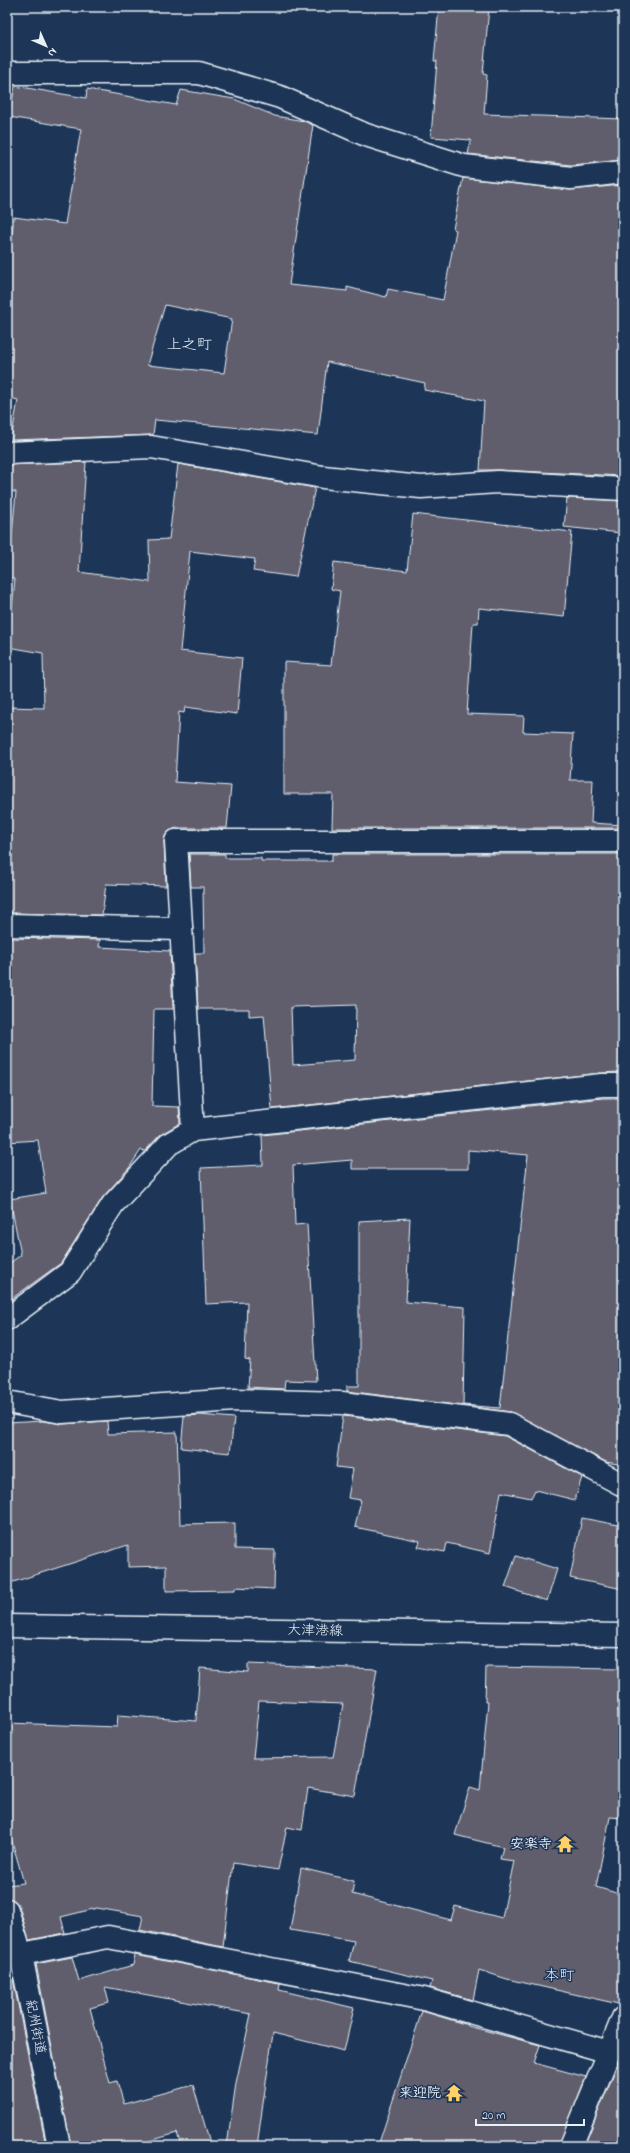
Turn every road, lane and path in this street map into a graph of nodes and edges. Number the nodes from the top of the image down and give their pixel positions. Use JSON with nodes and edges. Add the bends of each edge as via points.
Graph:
{"nodes":[{"id":1,"x":7,"y":74,"type":"edge"},
{"id":2,"x":623,"y":172,"type":"edge"},
{"id":3,"x":7,"y":453,"type":"edge"},
{"id":4,"x":623,"y":489,"type":"edge"},
{"id":5,"x":623,"y":841,"type":"edge"},
{"id":6,"x":7,"y":925,"type":"edge"},
{"id":7,"x":181,"y":929,"type":"junction"},
{"id":8,"x":623,"y":1085,"type":"edge"},
{"id":9,"x":193,"y":1130,"type":"junction"},
{"id":10,"x":7,"y":1319,"type":"edge"},
{"id":11,"x":7,"y":1402,"type":"edge"},
{"id":12,"x":623,"y":1485,"type":"edge"},
{"id":13,"x":7,"y":1626,"type":"edge"},
{"id":14,"x":623,"y":1635,"type":"edge"},
{"id":15,"x":7,"y":1910,"type":"edge"},
{"id":16,"x":14,"y":1956,"type":"edge"},
{"id":17,"x":623,"y":2018,"type":"edge"},
{"id":18,"x":609,"y":2052,"type":"junction"},
{"id":19,"x":59,"y":2146,"type":"edge"},
{"id":20,"x":571,"y":2146,"type":"edge"}],
"edges":[{"from":1,"to":2,"type":"street","via":[[199,73],[280,97],[366,135],[464,166],[571,178]]},
{"from":3,"to":4,"type":"street","via":[[151,447],[323,477],[421,487],[498,482]]},
{"from":5,"to":7,"type":"street","via":[[176,841]]},
{"from":6,"to":7,"type":"street"},
{"from":7,"to":9,"type":"street"},
{"from":8,"to":9,"type":"street","via":[[594,1086]]},
{"from":9,"to":10,"type":"street","via":[[169,1144],[114,1204],[70,1272]]},
{"from":11,"to":12,"type":"street","via":[[62,1412],[235,1400],[342,1403],[509,1424]]},
{"from":13,"to":14,"type":"street","name":"大津港線"},
{"from":15,"to":16,"type":"street","name":"紀州街道"},
{"from":16,"to":18,"type":"street","via":[[108,1937],[424,1999]]},
{"from":16,"to":19,"type":"street","name":"紀州街道"},
{"from":17,"to":18,"type":"street"},
{"from":18,"to":20,"type":"street"}]}
